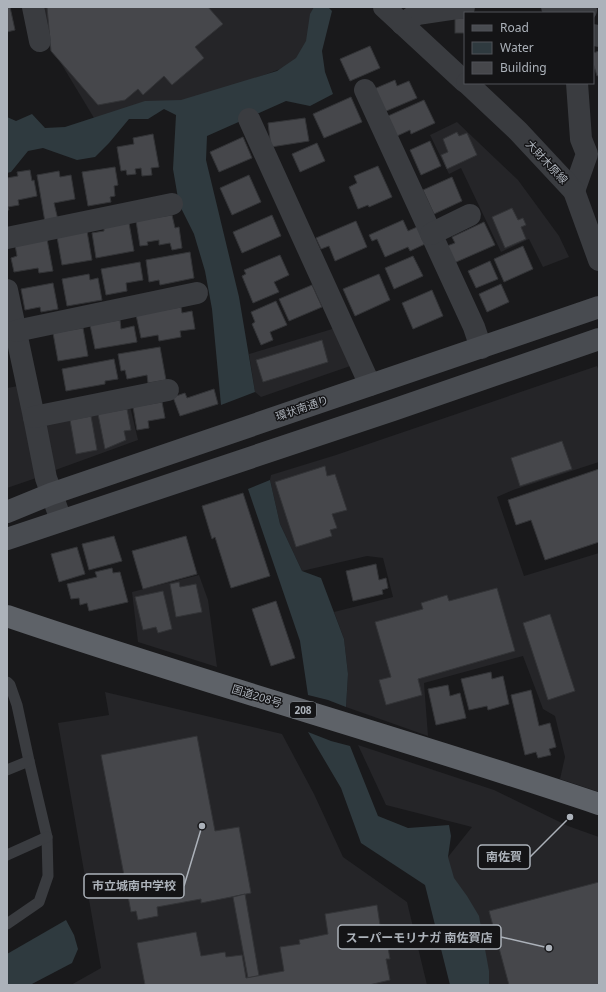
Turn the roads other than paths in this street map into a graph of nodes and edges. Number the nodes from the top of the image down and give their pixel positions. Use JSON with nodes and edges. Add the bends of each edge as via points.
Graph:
{"nodes":[{"id":1,"x":33,"y":7,"type":"edge"},
{"id":2,"x":384,"y":7,"type":"edge"},
{"id":3,"x":464,"y":7,"type":"edge"},
{"id":4,"x":552,"y":7,"type":"edge"},
{"id":5,"x":586,"y":10,"type":"edge"},
{"id":6,"x":402,"y":24,"type":"junction"},
{"id":7,"x":40,"y":41,"type":"dead end"},
{"id":8,"x":464,"y":80,"type":"edge"},
{"id":9,"x":468,"y":84,"type":"edge"},
{"id":10,"x":578,"y":84,"type":"edge"},
{"id":11,"x":365,"y":90,"type":"dead end"},
{"id":12,"x":249,"y":119,"type":"dead end"},
{"id":13,"x":593,"y":157,"type":"edge"},
{"id":14,"x":574,"y":191,"type":"junction"},
{"id":15,"x":172,"y":204,"type":"dead end"},
{"id":16,"x":470,"y":215,"type":"dead end"},
{"id":17,"x":431,"y":234,"type":"junction"},
{"id":18,"x":7,"y":238,"type":"edge"},
{"id":19,"x":599,"y":260,"type":"edge"},
{"id":20,"x":7,"y":290,"type":"edge"},
{"id":21,"x":197,"y":293,"type":"dead end"},
{"id":22,"x":599,"y":308,"type":"edge"},
{"id":23,"x":16,"y":331,"type":"junction"},
{"id":24,"x":599,"y":339,"type":"edge"},
{"id":25,"x":481,"y":348,"type":"junction"},
{"id":26,"x":370,"y":385,"type":"junction"},
{"id":27,"x":168,"y":390,"type":"dead end"},
{"id":28,"x":34,"y":417,"type":"junction"},
{"id":29,"x":51,"y":494,"type":"junction"},
{"id":30,"x":7,"y":512,"type":"edge"},
{"id":31,"x":61,"y":520,"type":"junction"},
{"id":32,"x":7,"y":539,"type":"edge"},
{"id":33,"x":7,"y":616,"type":"edge"},
{"id":34,"x":8,"y":684,"type":"edge"},
{"id":35,"x":29,"y":761,"type":"junction"},
{"id":36,"x":7,"y":770,"type":"edge"},
{"id":37,"x":599,"y":804,"type":"edge"},
{"id":38,"x":47,"y":838,"type":"junction"},
{"id":39,"x":7,"y":855,"type":"edge"},
{"id":40,"x":7,"y":924,"type":"edge"}],
"edges":[{"from":1,"to":7,"type":"street"},
{"from":2,"to":6,"type":"street","name":"大財木原線"},
{"from":3,"to":6,"type":"street","via":[[417,14]]},
{"from":4,"to":5,"type":"street"},
{"from":6,"to":8,"type":"street","name":"大財木原線"},
{"from":9,"to":14,"type":"street","name":"大財木原線","via":[[518,131]]},
{"from":10,"to":13,"type":"street","via":[[581,139]]},
{"from":11,"to":17,"type":"street"},
{"from":12,"to":26,"type":"street"},
{"from":13,"to":14,"type":"street"},
{"from":14,"to":19,"type":"street","name":"大財木原線"},
{"from":15,"to":18,"type":"street"},
{"from":16,"to":17,"type":"street"},
{"from":17,"to":25,"type":"street","via":[[474,327]]},
{"from":20,"to":23,"type":"street"},
{"from":21,"to":23,"type":"street"},
{"from":22,"to":25,"type":"main road","name":"環状南通り"},
{"from":23,"to":28,"type":"street"},
{"from":24,"to":31,"type":"main road"},
{"from":25,"to":26,"type":"main road","name":"環状南通り"},
{"from":26,"to":29,"type":"main road","name":"環状南通り"},
{"from":27,"to":28,"type":"street"},
{"from":28,"to":29,"type":"street"},
{"from":29,"to":30,"type":"main road","name":"環状南通り"},
{"from":29,"to":31,"type":"street"},
{"from":31,"to":32,"type":"main road"},
{"from":33,"to":37,"type":"highway","name":"国道208号","number":"208","via":[[96,646],[524,778]]},
{"from":34,"to":35,"type":"lane","via":[[17,706]]},
{"from":35,"to":36,"type":"lane"},
{"from":35,"to":38,"type":"lane"},
{"from":38,"to":39,"type":"lane"},
{"from":38,"to":40,"type":"lane","via":[[48,876],[39,902]]}]}
